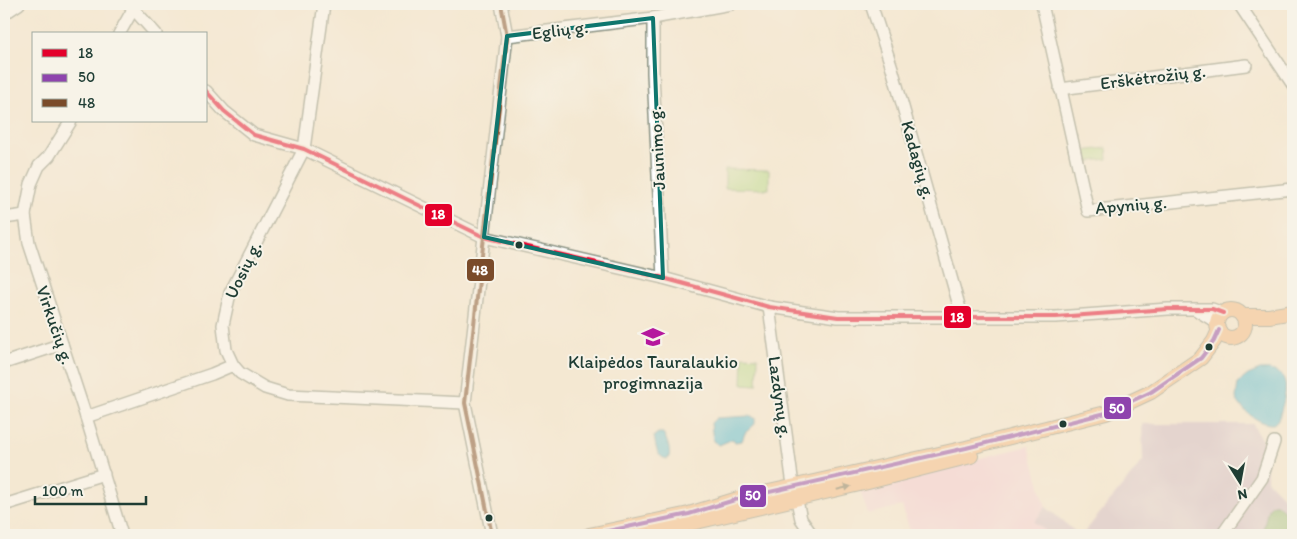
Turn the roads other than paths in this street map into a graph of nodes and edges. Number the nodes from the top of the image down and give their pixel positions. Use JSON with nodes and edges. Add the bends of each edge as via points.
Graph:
{"nodes":[{"id":1,"x":19,"y":4,"type":"edge"},
{"id":2,"x":324,"y":4,"type":"edge"},
{"id":3,"x":501,"y":4,"type":"edge"},
{"id":4,"x":732,"y":4,"type":"edge"},
{"id":5,"x":872,"y":4,"type":"edge"},
{"id":6,"x":1042,"y":4,"type":"edge"},
{"id":7,"x":1239,"y":4,"type":"edge"},
{"id":8,"x":133,"y":5,"type":"edge"},
{"id":9,"x":4,"y":14,"type":"edge"},
{"id":10,"x":653,"y":18,"type":"junction"},
{"id":11,"x":120,"y":32,"type":"edge"},
{"id":12,"x":154,"y":32,"type":"edge"},
{"id":13,"x":507,"y":36,"type":"junction"},
{"id":14,"x":1246,"y":65,"type":"dead end"},
{"id":15,"x":1293,"y":84,"type":"edge"},
{"id":16,"x":1060,"y":89,"type":"junction"},
{"id":17,"x":208,"y":93,"type":"edge"},
{"id":18,"x":70,"y":122,"type":"edge"},
{"id":19,"x":304,"y":149,"type":"junction"},
{"id":20,"x":1293,"y":189,"type":"edge"},
{"id":21,"x":25,"y":215,"type":"junction"},
{"id":22,"x":4,"y":218,"type":"edge"},
{"id":23,"x":484,"y":237,"type":"junction"},
{"id":24,"x":663,"y":278,"type":"junction"},
{"id":25,"x":769,"y":307,"type":"junction"},
{"id":26,"x":1293,"y":312,"type":"edge"},
{"id":27,"x":962,"y":316,"type":"junction"},
{"id":28,"x":1243,"y":322,"type":"junction"},
{"id":29,"x":1222,"y":326,"type":"junction"},
{"id":30,"x":62,"y":344,"type":"junction"},
{"id":31,"x":4,"y":363,"type":"edge"},
{"id":32,"x":233,"y":365,"type":"junction"},
{"id":33,"x":464,"y":404,"type":"junction"},
{"id":34,"x":86,"y":417,"type":"junction"},
{"id":35,"x":1274,"y":442,"type":"dead end"},
{"id":36,"x":104,"y":474,"type":"junction"},
{"id":37,"x":795,"y":493,"type":"junction"},
{"id":38,"x":4,"y":505,"type":"edge"},
{"id":39,"x":122,"y":535,"type":"edge"},
{"id":40,"x":492,"y":535,"type":"edge"},
{"id":41,"x":589,"y":535,"type":"edge"},
{"id":42,"x":635,"y":535,"type":"edge"},
{"id":43,"x":812,"y":535,"type":"edge"},
{"id":44,"x":1222,"y":535,"type":"edge"}],
"edges":[{"from":1,"to":9,"type":"street"},
{"from":2,"to":19,"type":"street","name":"Uosių g."},
{"from":3,"to":13,"type":"street"},
{"from":4,"to":10,"type":"street","name":"Eglių g."},
{"from":5,"to":27,"type":"street","name":"Kadagių g."},
{"from":6,"to":16,"type":"street","name":"Apynių g."},
{"from":7,"to":15,"type":"street"},
{"from":8,"to":11,"type":"street"},
{"from":8,"to":12,"type":"street"},
{"from":10,"to":13,"type":"street","name":"Eglių g."},
{"from":10,"to":24,"type":"street","name":"Jaunimo g."},
{"from":13,"to":23,"type":"street"},
{"from":14,"to":16,"type":"street","name":"Erškėtrožių g."},
{"from":16,"to":20,"type":"street","name":"Apynių g.","via":[[1088,211]]},
{"from":17,"to":19,"type":"street","via":[[254,135]]},
{"from":18,"to":21,"type":"street","name":"Virkučių g.","via":[[39,166],[31,184]]},
{"from":19,"to":23,"type":"street"},
{"from":19,"to":32,"type":"street","name":"Uosių g.","via":[[226,303],[223,334]]},
{"from":21,"to":22,"type":"street"},
{"from":21,"to":30,"type":"street","name":"Virkučių g.","via":[[29,243]]},
{"from":23,"to":24,"type":"street"},
{"from":23,"to":33,"type":"street"},
{"from":24,"to":25,"type":"street"},
{"from":25,"to":27,"type":"street","via":[[838,317]]},
{"from":25,"to":37,"type":"street","name":"Lazdynų g."},
{"from":26,"to":28,"type":"main road"},
{"from":27,"to":29,"type":"street","via":[[1056,317],[1138,310],[1212,309]]},
{"from":28,"to":29,"type":"main road","via":[[1236,337]]},
{"from":28,"to":29,"type":"main road","via":[[1231,310]]},
{"from":29,"to":37,"type":"main road","via":[[1201,358],[1151,392],[1106,413]]},
{"from":30,"to":31,"type":"street"},
{"from":30,"to":34,"type":"street","name":"Virkučių g."},
{"from":32,"to":33,"type":"street","via":[[265,388],[288,395]]},
{"from":32,"to":34,"type":"street"},
{"from":33,"to":40,"type":"street"},
{"from":34,"to":36,"type":"street","name":"Virkučių g."},
{"from":35,"to":44,"type":"street","via":[[1262,478]]},
{"from":36,"to":38,"type":"street"},
{"from":36,"to":39,"type":"street","name":"Virkučių g."},
{"from":37,"to":41,"type":"main road","via":[[738,499],[689,514]]},
{"from":37,"to":42,"type":"main road"},
{"from":37,"to":43,"type":"street","name":"Lazdynų g.","via":[[801,519]]}]}
